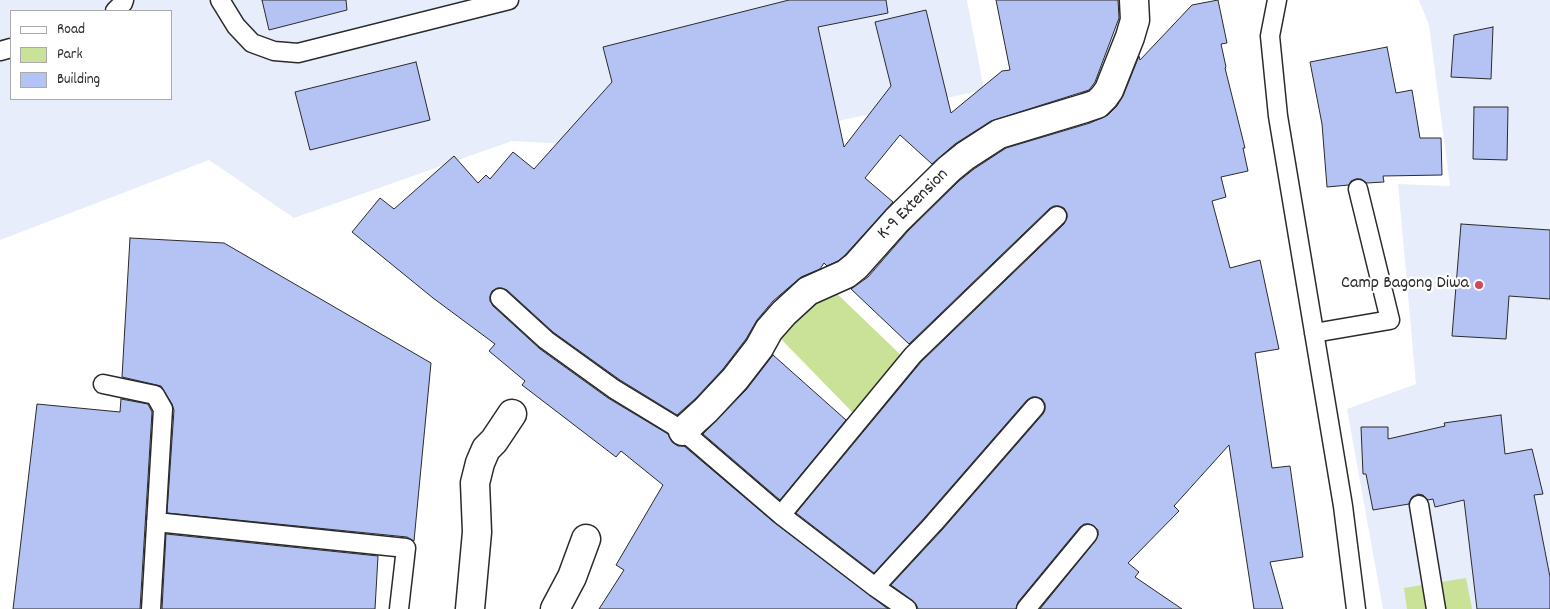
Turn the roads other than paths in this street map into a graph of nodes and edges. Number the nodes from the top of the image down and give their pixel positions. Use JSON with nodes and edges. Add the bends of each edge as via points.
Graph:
{"nodes":[{"id":1,"x":124,"y":0,"type":"edge"},
{"id":2,"x":220,"y":0,"type":"edge"},
{"id":3,"x":509,"y":0,"type":"edge"},
{"id":4,"x":1134,"y":0,"type":"edge"},
{"id":5,"x":1277,"y":0,"type":"edge"},
{"id":6,"x":115,"y":10,"type":"edge"},
{"id":7,"x":1358,"y":189,"type":"dead end"},
{"id":8,"x":1056,"y":216,"type":"dead end"},
{"id":9,"x":500,"y":298,"type":"dead end"},
{"id":10,"x":1314,"y":333,"type":"junction"},
{"id":11,"x":103,"y":384,"type":"dead end"},
{"id":12,"x":1036,"y":406,"type":"dead end"},
{"id":13,"x":512,"y":414,"type":"dead end"},
{"id":14,"x":683,"y":431,"type":"junction"},
{"id":15,"x":1419,"y":505,"type":"dead end"},
{"id":16,"x":781,"y":515,"type":"junction"},
{"id":17,"x":156,"y":522,"type":"junction"},
{"id":18,"x":1088,"y":534,"type":"dead end"},
{"id":19,"x":586,"y":538,"type":"dead end"},
{"id":20,"x":875,"y":588,"type":"junction"},
{"id":21,"x":151,"y":609,"type":"edge"},
{"id":22,"x":399,"y":609,"type":"edge"},
{"id":23,"x":470,"y":609,"type":"edge"},
{"id":24,"x":554,"y":609,"type":"edge"},
{"id":25,"x":907,"y":609,"type":"edge"},
{"id":26,"x":1026,"y":609,"type":"edge"},
{"id":27,"x":1356,"y":609,"type":"edge"},
{"id":28,"x":1436,"y":609,"type":"edge"}],
"edges":[{"from":1,"to":6,"type":"lane"},
{"from":2,"to":3,"type":"lane","via":[[236,26],[252,43],[274,52],[298,53]]},
{"from":4,"to":14,"type":"street","name":"K-9 Extension","via":[[1135,20],[1130,38],[1109,90],[1097,104],[999,134],[964,156],[897,220],[856,266],[808,291],[784,313],[734,379]]},
{"from":5,"to":10,"type":"lane","via":[[1270,36],[1278,116]]},
{"from":7,"to":10,"type":"lane","via":[[1390,320]]},
{"from":8,"to":16,"type":"lane","via":[[913,355]]},
{"from":9,"to":14,"type":"lane","via":[[546,340],[614,389]]},
{"from":10,"to":27,"type":"lane","via":[[1343,506]]},
{"from":11,"to":17,"type":"lane","via":[[155,395],[163,409]]},
{"from":12,"to":20,"type":"lane"},
{"from":13,"to":23,"type":"street","via":[[486,449],[475,483],[476,532]]},
{"from":14,"to":16,"type":"lane"},
{"from":15,"to":28,"type":"lane"},
{"from":16,"to":20,"type":"lane"},
{"from":17,"to":21,"type":"lane"},
{"from":17,"to":22,"type":"lane","via":[[406,548]]},
{"from":18,"to":26,"type":"lane"},
{"from":19,"to":24,"type":"street","via":[[572,577]]},
{"from":20,"to":25,"type":"lane"}]}
